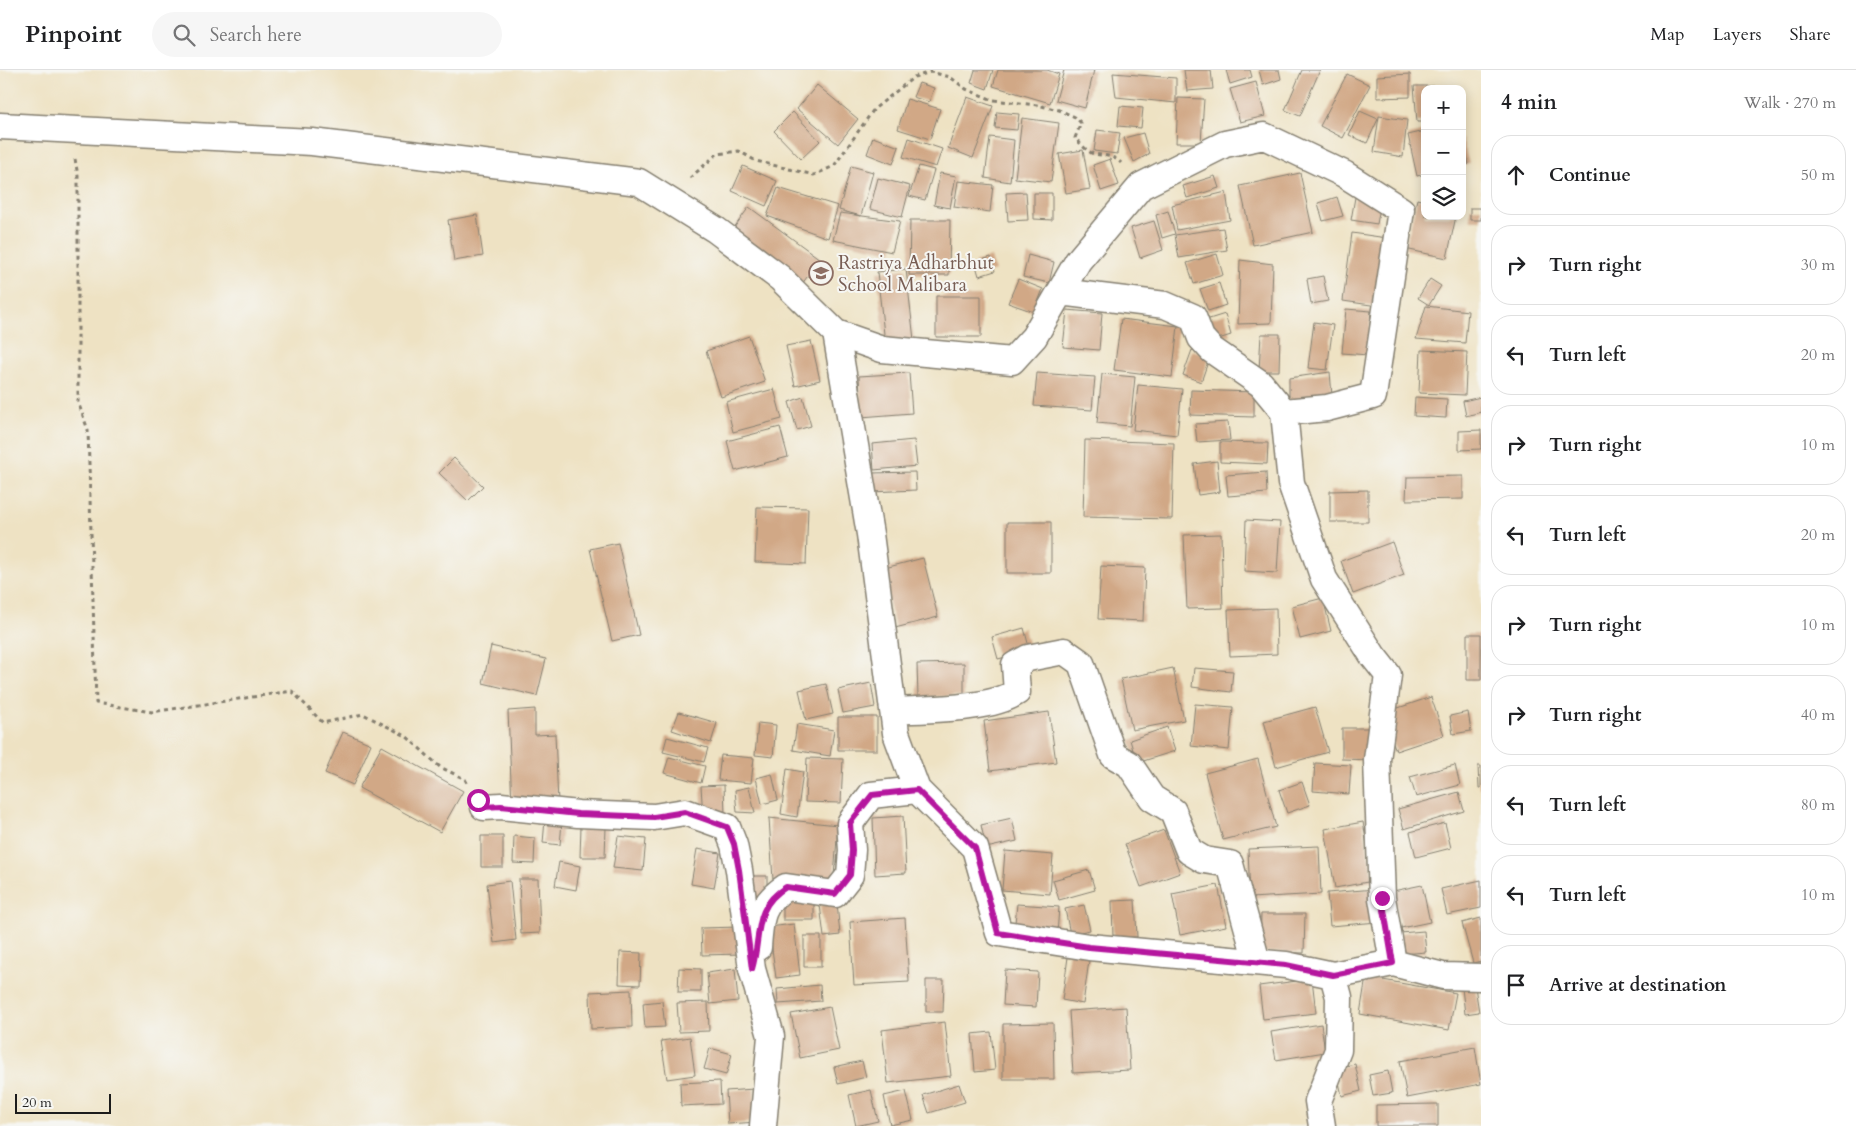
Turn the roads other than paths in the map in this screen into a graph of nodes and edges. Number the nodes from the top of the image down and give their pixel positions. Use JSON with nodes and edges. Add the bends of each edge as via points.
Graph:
{"nodes":[{"id":1,"x":0,"y":126,"type":"edge"},
{"id":2,"x":1060,"y":292,"type":"junction"},
{"id":3,"x":836,"y":333,"type":"junction"},
{"id":4,"x":1284,"y":412,"type":"junction"},
{"id":5,"x":893,"y":711,"type":"junction"},
{"id":6,"x":917,"y":790,"type":"junction"},
{"id":7,"x":484,"y":807,"type":"road end"},
{"id":8,"x":1257,"y":962,"type":"junction"},
{"id":9,"x":1393,"y":963,"type":"junction"},
{"id":10,"x":752,"y":969,"type":"junction"},
{"id":11,"x":1333,"y":975,"type":"junction"},
{"id":12,"x":1481,"y":977,"type":"edge"},
{"id":13,"x":763,"y":1126,"type":"edge"},
{"id":14,"x":1322,"y":1126,"type":"edge"}],
"edges":[{"from":1,"to":3,"type":"street","via":[[322,143],[639,182],[716,230],[780,278]]},
{"from":2,"to":3,"type":"street","via":[[1034,337],[1012,360],[882,349]]},
{"from":2,"to":4,"type":"street","via":[[1165,305],[1193,317],[1201,338],[1212,350],[1261,384]]},
{"from":2,"to":4,"type":"street","via":[[1078,261],[1140,186],[1225,144],[1264,136],[1344,174],[1401,210],[1372,396],[1327,408]]},
{"from":3,"to":5,"type":"street","via":[[870,534]]},
{"from":4,"to":9,"type":"street","via":[[1291,483],[1324,579],[1388,675],[1377,760],[1382,898]]},
{"from":5,"to":6,"type":"street","via":[[896,733]]},
{"from":5,"to":8,"type":"street","via":[[1006,700],[1017,692],[1015,665],[1028,658],[1064,650],[1079,660],[1113,755],[1129,764],[1152,798],[1173,811],[1189,851],[1204,860],[1230,864]]},
{"from":6,"to":8,"type":"street","via":[[975,848],[998,933],[1089,947]]},
{"from":6,"to":10,"type":"street","via":[[872,795],[850,823],[850,875],[835,894],[786,887],[773,896],[762,913]]},
{"from":7,"to":10,"type":"street","via":[[654,817],[685,812],[727,827],[739,870]]},
{"from":8,"to":11,"type":"street"},
{"from":9,"to":11,"type":"street"},
{"from":9,"to":12,"type":"street","via":[[1443,976]]},
{"from":10,"to":13,"type":"street","via":[[771,1036]]},
{"from":11,"to":14,"type":"street","via":[[1339,997],[1338,1050],[1318,1101]]}]}
